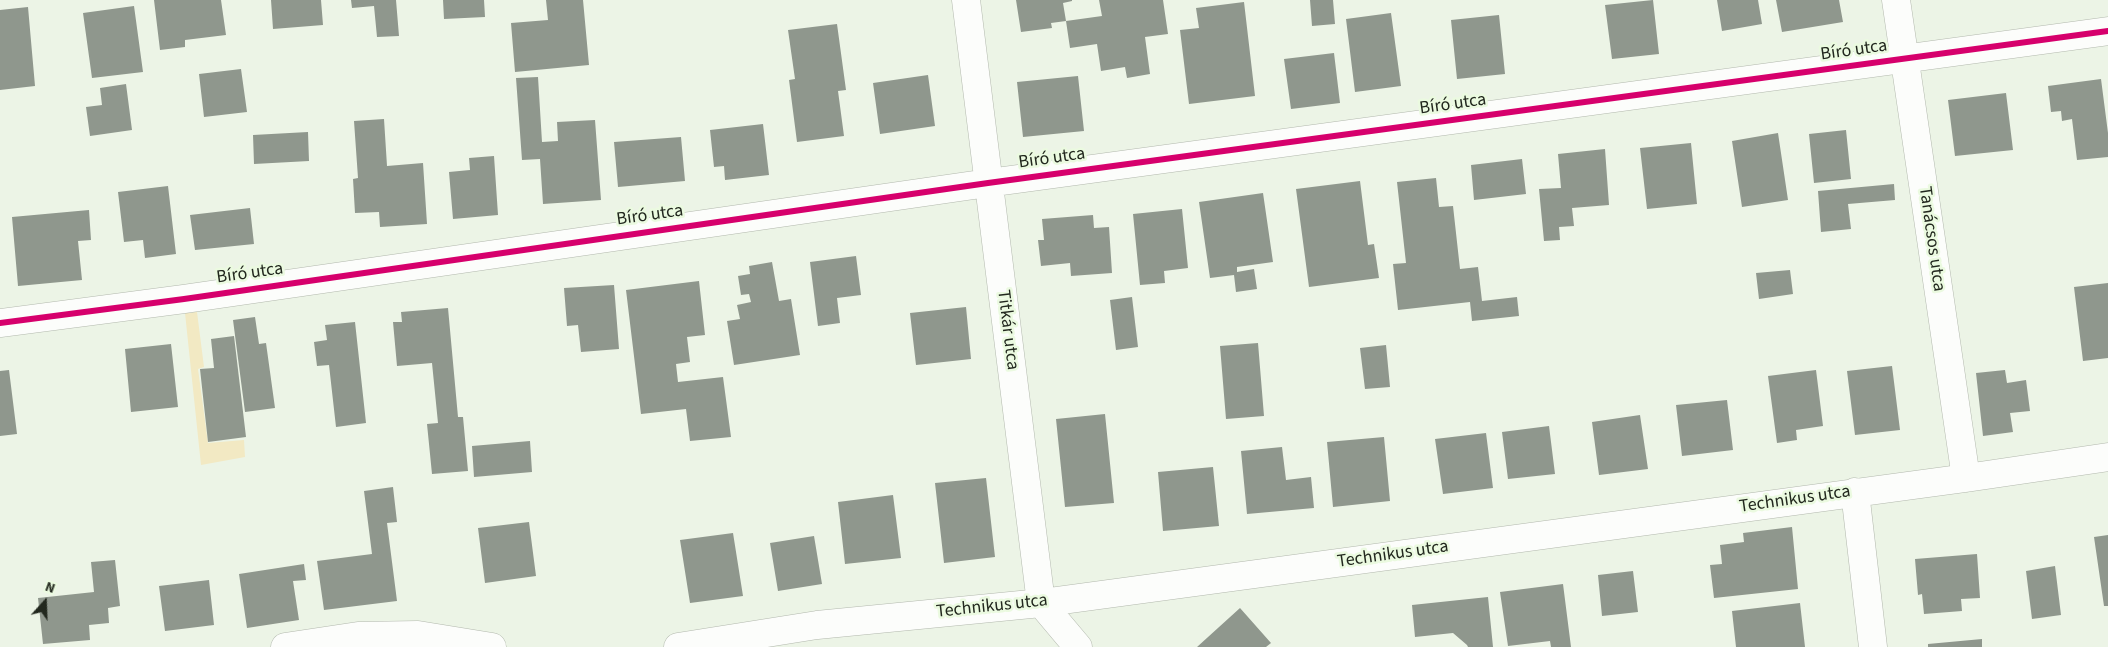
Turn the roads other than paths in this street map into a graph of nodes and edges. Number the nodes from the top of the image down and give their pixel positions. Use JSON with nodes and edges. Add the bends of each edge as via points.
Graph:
{"nodes":[{"id":1,"x":966,"y":0,"type":"edge"},
{"id":2,"x":1896,"y":0,"type":"edge"},
{"id":3,"x":2108,"y":31,"type":"edge"},
{"id":4,"x":1904,"y":59,"type":"junction"},
{"id":5,"x":988,"y":183,"type":"junction"},
{"id":6,"x":0,"y":323,"type":"edge"},
{"id":7,"x":2108,"y":457,"type":"edge"},
{"id":8,"x":1966,"y":478,"type":"junction"},
{"id":9,"x":1856,"y":492,"type":"junction"},
{"id":10,"x":1041,"y":602,"type":"junction"},
{"id":11,"x":285,"y":647,"type":"edge"},
{"id":12,"x":492,"y":647,"type":"edge"},
{"id":13,"x":678,"y":647,"type":"edge"},
{"id":14,"x":1078,"y":647,"type":"edge"},
{"id":15,"x":1873,"y":647,"type":"edge"}],
"edges":[{"from":1,"to":5,"type":"street","name":"Titkár utca"},
{"from":2,"to":4,"type":"street","name":"Tanácsos utca"},
{"from":3,"to":4,"type":"street","name":"Bíró utca"},
{"from":4,"to":5,"type":"street","name":"Bíró utca"},
{"from":4,"to":8,"type":"street","name":"Tanácsos utca"},
{"from":5,"to":6,"type":"street","name":"Bíró utca"},
{"from":5,"to":10,"type":"street","name":"Titkár utca"},
{"from":7,"to":8,"type":"street","name":"Technikus utca"},
{"from":8,"to":9,"type":"street","name":"Technikus utca"},
{"from":9,"to":10,"type":"street","name":"Technikus utca"},
{"from":9,"to":15,"type":"street"},
{"from":10,"to":13,"type":"street","name":"Technikus utca","via":[[817,625]]},
{"from":10,"to":14,"type":"street"},
{"from":11,"to":12,"type":"street","via":[[358,636],[418,635]]}]}
